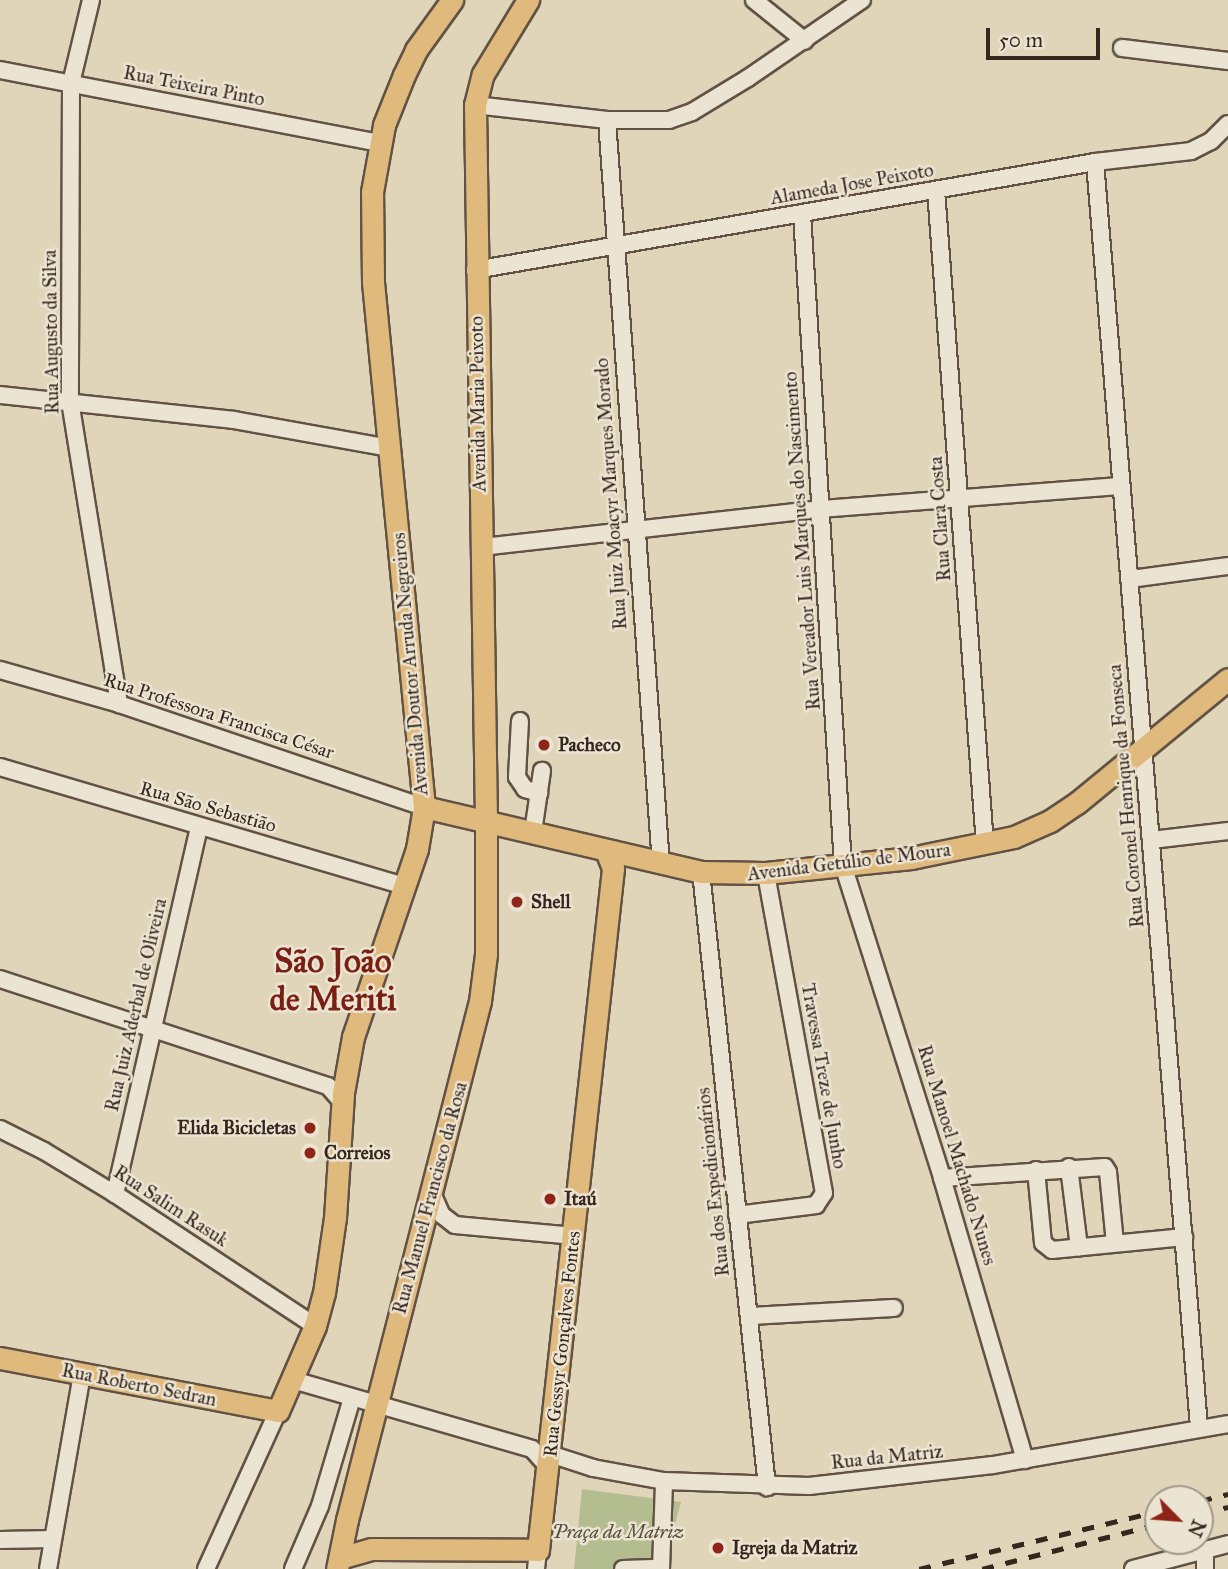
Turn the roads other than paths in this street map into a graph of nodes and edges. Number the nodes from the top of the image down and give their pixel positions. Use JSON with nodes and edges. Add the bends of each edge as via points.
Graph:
{"nodes":[{"id":1,"x":91,"y":0,"type":"edge"},
{"id":2,"x":452,"y":0,"type":"edge"},
{"id":3,"x":528,"y":0,"type":"edge"},
{"id":4,"x":754,"y":0,"type":"edge"},
{"id":5,"x":862,"y":0,"type":"edge"},
{"id":6,"x":805,"y":41,"type":"junction"},
{"id":7,"x":1122,"y":48,"type":"dead end"},
{"id":8,"x":1228,"y":61,"type":"edge"},
{"id":9,"x":0,"y":70,"type":"edge"},
{"id":10,"x":71,"y":83,"type":"junction"},
{"id":11,"x":475,"y":105,"type":"junction"},
{"id":12,"x":607,"y":120,"type":"junction"},
{"id":13,"x":1228,"y":124,"type":"edge"},
{"id":14,"x":380,"y":143,"type":"junction"},
{"id":15,"x":1095,"y":162,"type":"junction"},
{"id":16,"x":936,"y":190,"type":"junction"},
{"id":17,"x":802,"y":214,"type":"junction"},
{"id":18,"x":614,"y":247,"type":"junction"},
{"id":19,"x":475,"y":270,"type":"junction"},
{"id":20,"x":0,"y":395,"type":"edge"},
{"id":21,"x":70,"y":401,"type":"junction"},
{"id":22,"x":390,"y":448,"type":"junction"},
{"id":23,"x":1121,"y":486,"type":"junction"},
{"id":24,"x":959,"y":496,"type":"junction"},
{"id":25,"x":821,"y":509,"type":"junction"},
{"id":26,"x":635,"y":529,"type":"junction"},
{"id":27,"x":482,"y":547,"type":"junction"},
{"id":28,"x":1228,"y":566,"type":"edge"},
{"id":29,"x":1130,"y":579,"type":"junction"},
{"id":30,"x":0,"y":670,"type":"edge"},
{"id":31,"x":1228,"y":679,"type":"edge"},
{"id":32,"x":119,"y":704,"type":"junction"},
{"id":33,"x":520,"y":721,"type":"dead end"},
{"id":34,"x":1142,"y":750,"type":"junction"},
{"id":35,"x":1,"y":771,"type":"edge"},
{"id":36,"x":542,"y":771,"type":"dead end"},
{"id":37,"x":539,"y":793,"type":"junction"},
{"id":38,"x":424,"y":807,"type":"junction"},
{"id":39,"x":486,"y":821,"type":"junction"},
{"id":40,"x":199,"y":826,"type":"junction"},
{"id":41,"x":1228,"y":831,"type":"edge"},
{"id":42,"x":533,"y":832,"type":"junction"},
{"id":43,"x":1151,"y":840,"type":"junction"},
{"id":44,"x":985,"y":845,"type":"junction"},
{"id":45,"x":616,"y":859,"type":"junction"},
{"id":46,"x":661,"y":864,"type":"junction"},
{"id":47,"x":843,"y":865,"type":"junction"},
{"id":48,"x":701,"y":872,"type":"junction"},
{"id":49,"x":766,"y":873,"type":"junction"},
{"id":50,"x":405,"y":886,"type":"junction"},
{"id":51,"x":0,"y":979,"type":"edge"},
{"id":52,"x":152,"y":1027,"type":"junction"},
{"id":53,"x":338,"y":1090,"type":"junction"},
{"id":54,"x":0,"y":1129,"type":"edge"},
{"id":55,"x":1069,"y":1167,"type":"junction"},
{"id":56,"x":1036,"y":1170,"type":"junction"},
{"id":57,"x":943,"y":1178,"type":"junction"},
{"id":58,"x":432,"y":1193,"type":"junction"},
{"id":59,"x":115,"y":1194,"type":"junction"},
{"id":60,"x":737,"y":1214,"type":"junction"},
{"id":61,"x":574,"y":1236,"type":"junction"},
{"id":62,"x":1184,"y":1237,"type":"junction"},
{"id":63,"x":1115,"y":1244,"type":"junction"},
{"id":64,"x":1079,"y":1247,"type":"junction"},
{"id":65,"x":894,"y":1308,"type":"dead end"},
{"id":66,"x":750,"y":1316,"type":"junction"},
{"id":67,"x":314,"y":1326,"type":"junction"},
{"id":68,"x":0,"y":1358,"type":"edge"},
{"id":69,"x":82,"y":1375,"type":"junction"},
{"id":70,"x":293,"y":1380,"type":"junction"},
{"id":71,"x":352,"y":1398,"type":"junction"},
{"id":72,"x":376,"y":1406,"type":"junction"},
{"id":73,"x":278,"y":1411,"type":"junction"},
{"id":74,"x":1228,"y":1424,"type":"edge"},
{"id":75,"x":1199,"y":1427,"type":"junction"},
{"id":76,"x":1025,"y":1460,"type":"junction"},
{"id":77,"x":549,"y":1461,"type":"junction"},
{"id":78,"x":664,"y":1481,"type":"junction"},
{"id":79,"x":767,"y":1486,"type":"junction"},
{"id":80,"x":347,"y":1520,"type":"junction"},
{"id":81,"x":54,"y":1539,"type":"junction"},
{"id":82,"x":0,"y":1540,"type":"edge"},
{"id":83,"x":372,"y":1549,"type":"junction"},
{"id":84,"x":1186,"y":1555,"type":"edge"},
{"id":85,"x":537,"y":1560,"type":"edge"},
{"id":86,"x":338,"y":1564,"type":"edge"},
{"id":87,"x":48,"y":1569,"type":"edge"},
{"id":88,"x":206,"y":1569,"type":"edge"},
{"id":89,"x":293,"y":1569,"type":"edge"},
{"id":90,"x":622,"y":1569,"type":"edge"},
{"id":91,"x":661,"y":1569,"type":"edge"},
{"id":92,"x":1133,"y":1569,"type":"edge"}],
"edges":[{"from":1,"to":10,"type":"street","name":"Rua Augusto da Silva"},
{"from":2,"to":14,"type":"main road","name":"Avenida Doutor Arruda Negreiros","via":[[416,50]]},
{"from":3,"to":11,"type":"main road","name":"Avenida Maria Peixoto","via":[[483,74]]},
{"from":4,"to":6,"type":"street"},
{"from":5,"to":6,"type":"street"},
{"from":6,"to":12,"type":"street","via":[[692,112],[649,122]]},
{"from":7,"to":8,"type":"street"},
{"from":9,"to":10,"type":"street","name":"Rua Teixeira Pinto"},
{"from":10,"to":14,"type":"street","name":"Rua Teixeira Pinto"},
{"from":10,"to":21,"type":"street","name":"Rua Augusto da Silva"},
{"from":11,"to":12,"type":"street"},
{"from":11,"to":19,"type":"main road","name":"Avenida Maria Peixoto"},
{"from":12,"to":18,"type":"street","name":"Rua Juiz Moacyr Marques Morado"},
{"from":13,"to":15,"type":"street","name":"Alameda Jose Peixoto","via":[[1191,151]]},
{"from":14,"to":22,"type":"main road","name":"Avenida Doutor Arruda Negreiros","via":[[372,192],[371,244]]},
{"from":15,"to":16,"type":"street","name":"Alameda Jose Peixoto"},
{"from":15,"to":23,"type":"street","name":"Rua Coronel Henrique da Fonseca"},
{"from":16,"to":17,"type":"street","name":"Alameda Jose Peixoto"},
{"from":16,"to":24,"type":"street","name":"Rua Clara Costa"},
{"from":17,"to":18,"type":"street","name":"Alameda Jose Peixoto"},
{"from":17,"to":25,"type":"street","name":"Rua Vereador Luis Marques do Nascimento"},
{"from":18,"to":19,"type":"street","name":"Alameda Jose Peixoto"},
{"from":18,"to":26,"type":"street","name":"Rua Juiz Moacyr Marques Morado"},
{"from":19,"to":27,"type":"main road","name":"Avenida Maria Peixoto"},
{"from":20,"to":21,"type":"street"},
{"from":21,"to":22,"type":"street","via":[[234,420]]},
{"from":21,"to":32,"type":"street","name":"Rua Augusto da Silva"},
{"from":22,"to":38,"type":"main road","name":"Avenida Doutor Arruda Negreiros"},
{"from":23,"to":24,"type":"street"},
{"from":23,"to":29,"type":"street","name":"Rua Coronel Henrique da Fonseca"},
{"from":24,"to":25,"type":"street"},
{"from":24,"to":44,"type":"street","name":"Rua Clara Costa"},
{"from":25,"to":26,"type":"street"},
{"from":25,"to":47,"type":"street","name":"Rua Vereador Luis Marques do Nascimento"},
{"from":26,"to":27,"type":"street"},
{"from":26,"to":46,"type":"street","name":"Rua Juiz Moacyr Marques Morado"},
{"from":27,"to":39,"type":"main road","name":"Avenida Maria Peixoto"},
{"from":28,"to":29,"type":"street"},
{"from":29,"to":34,"type":"street","name":"Rua Coronel Henrique da Fonseca"},
{"from":30,"to":32,"type":"street","name":"Rua Professora Francisca César"},
{"from":31,"to":34,"type":"main road","name":"Avenida Getúlio de Moura"},
{"from":32,"to":38,"type":"street","name":"Rua Professora Francisca César"},
{"from":33,"to":37,"type":"street","via":[[517,777],[525,789]]},
{"from":34,"to":43,"type":"street","name":"Rua Coronel Henrique da Fonseca"},
{"from":34,"to":44,"type":"main road","name":"Avenida Getúlio de Moura","via":[[1050,821]]},
{"from":35,"to":40,"type":"street","name":"Rua São Sebastião"},
{"from":36,"to":37,"type":"street"},
{"from":37,"to":42,"type":"street"},
{"from":38,"to":39,"type":"main road","name":"Avenida Getúlio de Moura"},
{"from":38,"to":50,"type":"main road","name":"Avenida Doutor Arruda Negreiros"},
{"from":39,"to":42,"type":"main road","name":"Avenida Getúlio de Moura"},
{"from":39,"to":58,"type":"main road","name":"Rua Manuel Francisco da Rosa","via":[[486,954],[480,1001]]},
{"from":40,"to":50,"type":"street","name":"Rua São Sebastião"},
{"from":40,"to":52,"type":"street","name":"Rua Juiz Aderbal de Oliveira"},
{"from":41,"to":43,"type":"street"},
{"from":42,"to":45,"type":"main road","name":"Avenida Getúlio de Moura"},
{"from":43,"to":62,"type":"street","name":"Rua Coronel Henrique da Fonseca"},
{"from":44,"to":47,"type":"main road","name":"Avenida Getúlio de Moura"},
{"from":45,"to":46,"type":"main road","name":"Avenida Getúlio de Moura"},
{"from":45,"to":61,"type":"main road","name":"Rua Gessyr Gonçalves Fontes"},
{"from":46,"to":48,"type":"main road","name":"Avenida Getúlio de Moura"},
{"from":47,"to":49,"type":"main road","name":"Avenida Getúlio de Moura"},
{"from":47,"to":57,"type":"street","name":"Rua Manoel Machado Nunes"},
{"from":48,"to":49,"type":"main road","name":"Avenida Getúlio de Moura"},
{"from":48,"to":60,"type":"street","name":"Rua dos Expedicionários"},
{"from":49,"to":60,"type":"street","name":"Travessa Treze de Junho","via":[[824,1193],[816,1205]]},
{"from":50,"to":53,"type":"main road","name":"Avenida Doutor Arruda Negreiros","via":[[362,1003]]},
{"from":51,"to":52,"type":"street"},
{"from":52,"to":53,"type":"street"},
{"from":52,"to":59,"type":"street","name":"Rua Juiz Aderbal de Oliveira"},
{"from":53,"to":67,"type":"main road","name":"Avenida Doutor Arruda Negreiros","via":[[335,1218],[324,1293]]},
{"from":54,"to":59,"type":"street","name":"Rua Salim Rasuk"},
{"from":55,"to":56,"type":"street"},
{"from":55,"to":63,"type":"street","via":[[1099,1165],[1108,1172]]},
{"from":55,"to":64,"type":"street"},
{"from":56,"to":57,"type":"street"},
{"from":56,"to":64,"type":"street","via":[[1042,1243],[1052,1250]]},
{"from":57,"to":76,"type":"street","name":"Rua Manoel Machado Nunes"},
{"from":58,"to":61,"type":"street","via":[[442,1215],[455,1225]]},
{"from":58,"to":72,"type":"main road","name":"Rua Manuel Francisco da Rosa"},
{"from":59,"to":67,"type":"street","name":"Rua Salim Rasuk"},
{"from":60,"to":66,"type":"street","name":"Rua dos Expedicionários"},
{"from":61,"to":77,"type":"main road","name":"Rua Gessyr Gonçalves Fontes"},
{"from":62,"to":63,"type":"street"},
{"from":62,"to":75,"type":"street","name":"Rua Coronel Henrique da Fonseca"},
{"from":63,"to":64,"type":"street"},
{"from":65,"to":66,"type":"street"},
{"from":66,"to":79,"type":"street","name":"Rua dos Expedicionários"},
{"from":67,"to":70,"type":"main road","name":"Avenida Doutor Arruda Negreiros"},
{"from":68,"to":69,"type":"main road","name":"Rua Roberto Sedran"},
{"from":69,"to":73,"type":"main road","name":"Rua Roberto Sedran"},
{"from":69,"to":81,"type":"street"},
{"from":70,"to":71,"type":"street","name":"Rua da Matriz"},
{"from":70,"to":73,"type":"main road","name":"Avenida Doutor Arruda Negreiros"},
{"from":71,"to":72,"type":"street","name":"Rua da Matriz"},
{"from":71,"to":89,"type":"street","via":[[320,1506]]},
{"from":72,"to":77,"type":"street","name":"Rua da Matriz","via":[[533,1449]]},
{"from":72,"to":80,"type":"main road","name":"Rua Manuel Francisco da Rosa"},
{"from":73,"to":88,"type":"street"},
{"from":74,"to":75,"type":"street","name":"Rua da Matriz"},
{"from":75,"to":76,"type":"street","name":"Rua da Matriz"},
{"from":76,"to":79,"type":"street","name":"Rua da Matriz","via":[[882,1479]]},
{"from":77,"to":78,"type":"street","name":"Rua da Matriz"},
{"from":77,"to":85,"type":"main road","name":"Rua Gessyr Gonçalves Fontes"},
{"from":78,"to":79,"type":"street","name":"Rua da Matriz"},
{"from":78,"to":91,"type":"street"},
{"from":80,"to":83,"type":"main road","via":[[354,1534]]},
{"from":80,"to":86,"type":"main road","name":"Rua Manuel Francisco da Rosa"},
{"from":81,"to":82,"type":"street"},
{"from":81,"to":87,"type":"street"},
{"from":83,"to":85,"type":"main road"},
{"from":83,"to":86,"type":"main road"},
{"from":84,"to":92,"type":"street"},
{"from":90,"to":91,"type":"street"}]}
